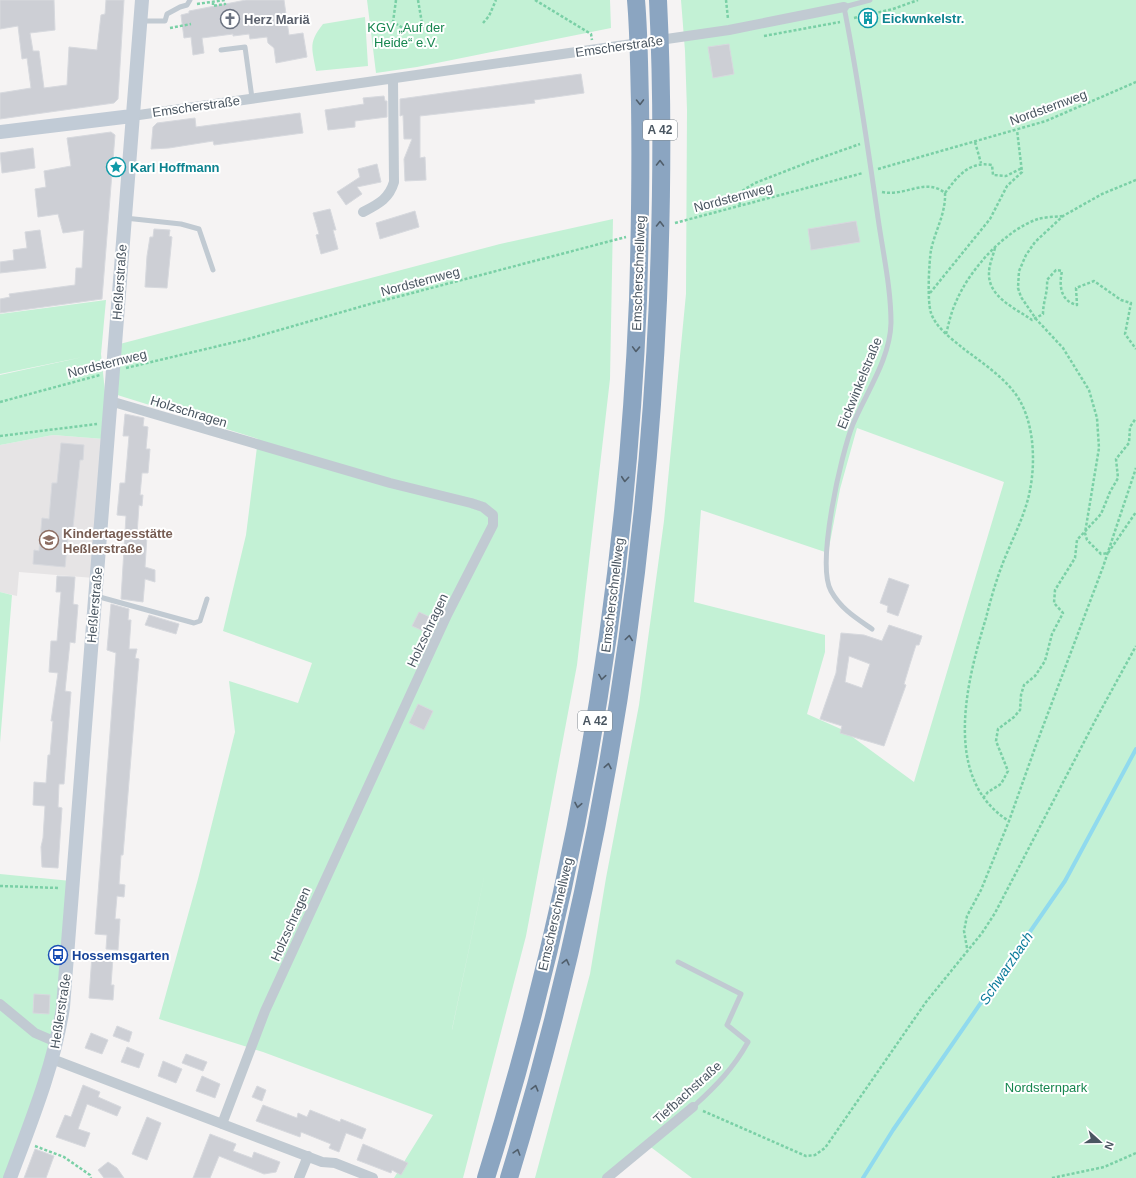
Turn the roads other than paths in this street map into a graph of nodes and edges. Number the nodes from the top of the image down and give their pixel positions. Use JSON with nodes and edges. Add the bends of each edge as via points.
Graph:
{"nodes":[{"id":1,"x":142,"y":0,"type":"edge"},
{"id":2,"x":190,"y":0,"type":"edge"},
{"id":3,"x":636,"y":0,"type":"edge"},
{"id":4,"x":658,"y":0,"type":"edge"},
{"id":5,"x":870,"y":0,"type":"edge"},
{"id":6,"x":844,"y":7,"type":"junction"},
{"id":7,"x":141,"y":21,"type":"junction"},
{"id":8,"x":221,"y":50,"type":"dead end"},
{"id":9,"x":393,"y":80,"type":"junction"},
{"id":10,"x":252,"y":98,"type":"junction"},
{"id":11,"x":132,"y":116,"type":"junction"},
{"id":12,"x":0,"y":132,"type":"edge"},
{"id":13,"x":363,"y":212,"type":"dead end"},
{"id":14,"x":124,"y":218,"type":"junction"},
{"id":15,"x":213,"y":270,"type":"dead end"},
{"id":16,"x":110,"y":399,"type":"junction"},
{"id":17,"x":94,"y":596,"type":"junction"},
{"id":18,"x":207,"y":599,"type":"dead end"},
{"id":19,"x":872,"y":629,"type":"dead end"},
{"id":20,"x":678,"y":962,"type":"dead end"},
{"id":21,"x":0,"y":1004,"type":"edge"},
{"id":22,"x":56,"y":1042,"type":"junction"},
{"id":23,"x":52,"y":1059,"type":"junction"},
{"id":24,"x":693,"y":1107,"type":"joint"},
{"id":25,"x":222,"y":1124,"type":"junction"},
{"id":26,"x":308,"y":1156,"type":"junction"},
{"id":27,"x":10,"y":1178,"type":"edge"},
{"id":28,"x":299,"y":1178,"type":"edge"},
{"id":29,"x":373,"y":1178,"type":"edge"},
{"id":30,"x":486,"y":1178,"type":"edge"},
{"id":31,"x":509,"y":1178,"type":"edge"},
{"id":32,"x":607,"y":1178,"type":"edge"}],
"edges":[{"from":1,"to":7,"type":"street","name":"Heßlerstraße"},
{"from":2,"to":7,"type":"lane","via":[[187,6],[167,14],[165,21]]},
{"from":3,"to":30,"type":"highway","name":"Emscherschnellweg","number":"A 42","one_way":true,"via":[[639,63],[640,254],[634,386],[612,611],[595,724],[558,905],[528,1029]]},
{"from":31,"to":4,"type":"highway","name":"Emscherschnellweg","number":"A 42","one_way":true,"via":[[533,1095],[579,910],[615,727],[632,613],[654,386],[660,246]]},
{"from":5,"to":6,"type":"lane"},
{"from":6,"to":9,"type":"street","name":"Emscherstraße","via":[[729,30]]},
{"from":6,"to":19,"type":"lane","name":"Eickwinkelstraße","via":[[868,142],[890,309],[890,338],[848,440],[827,532],[825,555],[830,590],[847,612]]},
{"from":7,"to":11,"type":"street","name":"Heßlerstraße"},
{"from":8,"to":10,"type":"lane","via":[[245,47]]},
{"from":9,"to":10,"type":"street","name":"Emscherstraße"},
{"from":9,"to":13,"type":"street","via":[[394,182],[386,197]]},
{"from":10,"to":11,"type":"street","name":"Emscherstraße"},
{"from":11,"to":12,"type":"street","name":"Emscherstraße"},
{"from":11,"to":14,"type":"street","name":"Heßlerstraße"},
{"from":14,"to":15,"type":"lane","via":[[181,224],[199,229]]},
{"from":14,"to":16,"type":"street","name":"Heßlerstraße"},
{"from":16,"to":17,"type":"street","name":"Heßlerstraße"},
{"from":16,"to":25,"type":"street","name":"Holzschragen","via":[[330,466],[471,503],[483,507],[493,515],[494,520],[447,615],[265,1011]]},
{"from":17,"to":18,"type":"lane","via":[[194,623],[200,620]]},
{"from":17,"to":22,"type":"street","name":"Heßlerstraße","via":[[63,1007]]},
{"from":20,"to":24,"type":"lane","name":"Tiefbachstraße","via":[[741,994],[727,1025],[748,1042],[720,1083]]},
{"from":21,"to":22,"type":"street","via":[[35,1032]]},
{"from":22,"to":23,"type":"street","name":"Heßlerstraße"},
{"from":23,"to":25,"type":"street"},
{"from":23,"to":27,"type":"street","name":"Heßlerstraße"},
{"from":24,"to":32,"type":"street","name":"Tiefbachstraße"},
{"from":25,"to":26,"type":"street"},
{"from":26,"to":28,"type":"street"},
{"from":26,"to":29,"type":"street","via":[[322,1162],[335,1163]]}]}
